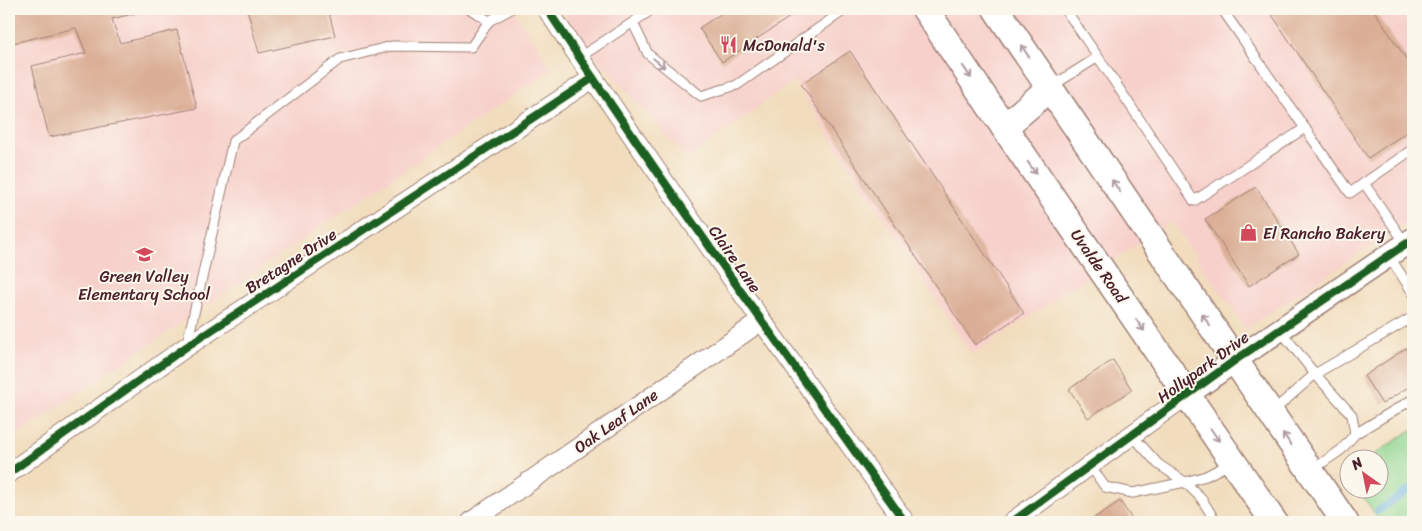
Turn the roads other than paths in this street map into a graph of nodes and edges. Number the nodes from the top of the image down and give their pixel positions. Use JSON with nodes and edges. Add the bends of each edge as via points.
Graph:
{"nodes":[{"id":1,"x":470,"y":9,"type":"edge"},
{"id":2,"x":511,"y":9,"type":"edge"},
{"id":3,"x":547,"y":9,"type":"edge"},
{"id":4,"x":653,"y":9,"type":"edge"},
{"id":5,"x":846,"y":9,"type":"edge"},
{"id":6,"x":925,"y":9,"type":"edge"},
{"id":7,"x":996,"y":9,"type":"edge"},
{"id":8,"x":1065,"y":9,"type":"edge"},
{"id":9,"x":1222,"y":9,"type":"edge"},
{"id":10,"x":489,"y":21,"type":"junction"},
{"id":11,"x":633,"y":23,"type":"junction"},
{"id":12,"x":1098,"y":57,"type":"junction"},
{"id":13,"x":580,"y":58,"type":"junction"},
{"id":14,"x":593,"y":78,"type":"junction"},
{"id":15,"x":1050,"y":88,"type":"junction"},
{"id":16,"x":1004,"y":128,"type":"junction"},
{"id":17,"x":1305,"y":128,"type":"junction"},
{"id":18,"x":1413,"y":149,"type":"edge"},
{"id":19,"x":1364,"y":183,"type":"junction"},
{"id":20,"x":1403,"y":246,"type":"edge"},
{"id":21,"x":1413,"y":293,"type":"edge"},
{"id":22,"x":1413,"y":317,"type":"edge"},
{"id":23,"x":761,"y":321,"type":"junction"},
{"id":24,"x":1280,"y":330,"type":"junction"},
{"id":25,"x":186,"y":346,"type":"junction"},
{"id":26,"x":1234,"y":361,"type":"junction"},
{"id":27,"x":1315,"y":374,"type":"junction"},
{"id":28,"x":1188,"y":394,"type":"junction"},
{"id":29,"x":1413,"y":399,"type":"edge"},
{"id":30,"x":1270,"y":414,"type":"junction"},
{"id":31,"x":1355,"y":434,"type":"junction"},
{"id":32,"x":1132,"y":435,"type":"junction"},
{"id":33,"x":1233,"y":461,"type":"junction"},
{"id":34,"x":1090,"y":465,"type":"junction"},
{"id":35,"x":9,"y":472,"type":"edge"},
{"id":36,"x":1310,"y":472,"type":"junction"},
{"id":37,"x":1185,"y":482,"type":"junction"},
{"id":38,"x":471,"y":522,"type":"edge"},
{"id":39,"x":905,"y":522,"type":"edge"},
{"id":40,"x":1012,"y":522,"type":"edge"},
{"id":41,"x":1216,"y":522,"type":"edge"},
{"id":42,"x":1274,"y":522,"type":"edge"},
{"id":43,"x":1345,"y":522,"type":"edge"}],
"edges":[{"from":1,"to":10,"type":"lane"},
{"from":2,"to":10,"type":"lane"},
{"from":3,"to":13,"type":"street","name":"Claire Lane"},
{"from":4,"to":11,"type":"lane"},
{"from":11,"to":5,"type":"lane","one_way":true,"via":[[648,54],[701,96],[737,84]]},
{"from":6,"to":16,"type":"main road","name":"Uvalde Road","one_way":true},
{"from":15,"to":7,"type":"main road","one_way":true},
{"from":8,"to":12,"type":"lane"},
{"from":9,"to":17,"type":"lane"},
{"from":10,"to":25,"type":"lane","via":[[471,47],[392,46],[340,59],[234,141]]},
{"from":11,"to":13,"type":"lane"},
{"from":12,"to":15,"type":"lane"},
{"from":12,"to":17,"type":"lane","via":[[1194,201]]},
{"from":13,"to":14,"type":"street","name":"Claire Lane"},
{"from":14,"to":23,"type":"street","name":"Claire Lane"},
{"from":14,"to":25,"type":"street","name":"Bretagne Drive"},
{"from":15,"to":16,"type":"main road"},
{"from":26,"to":15,"type":"main road","one_way":true},
{"from":16,"to":28,"type":"main road","name":"Uvalde Road","one_way":true},
{"from":17,"to":19,"type":"lane","via":[[1350,193]]},
{"from":18,"to":19,"type":"lane"},
{"from":19,"to":20,"type":"lane"},
{"from":20,"to":21,"type":"lane"},
{"from":20,"to":24,"type":"street","name":"Hollypark Drive"},
{"from":22,"to":27,"type":"lane"},
{"from":23,"to":38,"type":"street","name":"Oak Leaf Lane"},
{"from":23,"to":39,"type":"street","name":"Claire Lane"},
{"from":24,"to":26,"type":"street","name":"Hollypark Drive"},
{"from":24,"to":27,"type":"lane"},
{"from":25,"to":35,"type":"street","name":"Bretagne Drive"},
{"from":26,"to":28,"type":"street","name":"Hollypark Drive"},
{"from":26,"to":30,"type":"main road"},
{"from":27,"to":30,"type":"lane"},
{"from":27,"to":31,"type":"lane","via":[[1352,415]]},
{"from":28,"to":32,"type":"street","name":"Hollypark Drive"},
{"from":28,"to":33,"type":"main road","name":"Uvalde Road","one_way":true},
{"from":29,"to":31,"type":"lane"},
{"from":36,"to":30,"type":"main road","one_way":true},
{"from":31,"to":36,"type":"lane","via":[[1340,450]]},
{"from":32,"to":34,"type":"street","name":"Hollypark Drive"},
{"from":32,"to":37,"type":"lane","via":[[1158,464]]},
{"from":33,"to":37,"type":"lane","via":[[1206,476]]},
{"from":33,"to":42,"type":"main road","name":"Uvalde Road"},
{"from":34,"to":37,"type":"lane","via":[[1105,487],[1133,493]]},
{"from":34,"to":40,"type":"street","name":"Hollypark Drive"},
{"from":36,"to":43,"type":"main road"},
{"from":37,"to":41,"type":"lane","via":[[1201,498]]}]}
